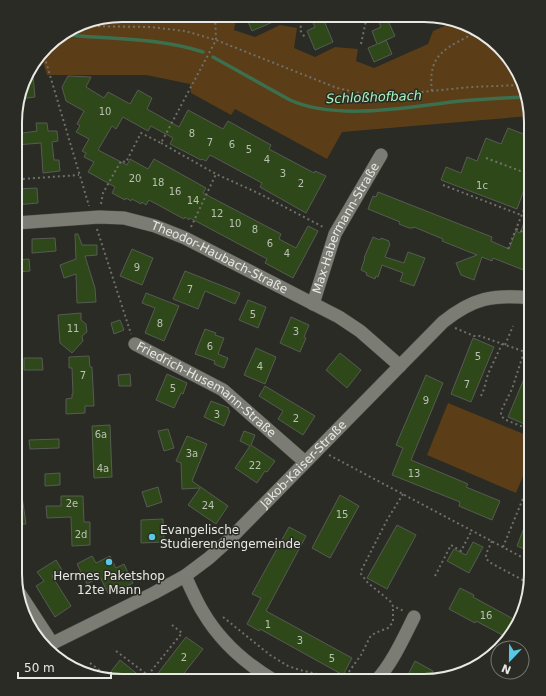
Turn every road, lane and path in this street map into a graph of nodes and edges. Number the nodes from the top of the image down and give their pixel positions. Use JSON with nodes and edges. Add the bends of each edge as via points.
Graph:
{"nodes":[{"id":1,"x":215,"y":22,"type":"edge"},
{"id":2,"x":302,"y":22,"type":"edge"},
{"id":3,"x":366,"y":22,"type":"edge"},
{"id":4,"x":92,"y":27,"type":"edge"},
{"id":5,"x":472,"y":35,"type":"edge"},
{"id":6,"x":306,"y":39,"type":"dead end"},
{"id":7,"x":216,"y":40,"type":"junction"},
{"id":8,"x":361,"y":44,"type":"dead end"},
{"id":9,"x":45,"y":59,"type":"edge"},
{"id":10,"x":516,"y":85,"type":"edge"},
{"id":11,"x":432,"y":91,"type":"junction"},
{"id":12,"x":161,"y":143,"type":"junction"},
{"id":13,"x":381,"y":154,"type":"dead end"},
{"id":14,"x":486,"y":158,"type":"dead end"},
{"id":15,"x":524,"y":172,"type":"edge"},
{"id":16,"x":216,"y":174,"type":"junction"},
{"id":17,"x":79,"y":175,"type":"junction"},
{"id":18,"x":22,"y":179,"type":"edge"},
{"id":19,"x":443,"y":185,"type":"dead end"},
{"id":20,"x":524,"y":208,"type":"edge"},
{"id":21,"x":521,"y":215,"type":"junction"},
{"id":22,"x":96,"y":217,"type":"junction"},
{"id":23,"x":22,"y":223,"type":"edge"},
{"id":24,"x":516,"y":229,"type":"junction"},
{"id":25,"x":524,"y":232,"type":"edge"},
{"id":26,"x":335,"y":234,"type":"junction"},
{"id":27,"x":185,"y":238,"type":"junction"},
{"id":28,"x":508,"y":249,"type":"dead end"},
{"id":29,"x":524,"y":297,"type":"edge"},
{"id":30,"x":313,"y":304,"type":"junction"},
{"id":31,"x":443,"y":322,"type":"junction"},
{"id":32,"x":513,"y":326,"type":"dead end"},
{"id":33,"x":135,"y":344,"type":"joint"},
{"id":34,"x":503,"y":345,"type":"junction"},
{"id":35,"x":524,"y":352,"type":"joint"},
{"id":36,"x":400,"y":366,"type":"junction"},
{"id":37,"x":481,"y":396,"type":"dead end"},
{"id":38,"x":524,"y":427,"type":"edge"},
{"id":39,"x":318,"y":449,"type":"junction"},
{"id":40,"x":305,"y":462,"type":"junction"},
{"id":41,"x":403,"y":494,"type":"junction"},
{"id":42,"x":524,"y":496,"type":"edge"},
{"id":43,"x":472,"y":530,"type":"junction"},
{"id":44,"x":492,"y":541,"type":"junction"},
{"id":45,"x":503,"y":547,"type":"junction"},
{"id":46,"x":524,"y":558,"type":"edge"},
{"id":47,"x":185,"y":576,"type":"junction"},
{"id":48,"x":435,"y":576,"type":"dead end"},
{"id":49,"x":524,"y":581,"type":"edge"},
{"id":50,"x":393,"y":606,"type":"junction"},
{"id":51,"x":29,"y":610,"type":"edge"},
{"id":52,"x":203,"y":612,"type":"junction"},
{"id":53,"x":414,"y":617,"type":"joint"},
{"id":54,"x":172,"y":625,"type":"dead end"},
{"id":55,"x":44,"y":636,"type":"edge"},
{"id":56,"x":50,"y":644,"type":"edge"},
{"id":57,"x":116,"y":651,"type":"dead end"},
{"id":58,"x":90,"y":663,"type":"dead end"},
{"id":59,"x":102,"y":672,"type":"edge"},
{"id":60,"x":145,"y":674,"type":"edge"},
{"id":61,"x":150,"y":674,"type":"edge"},
{"id":62,"x":264,"y":674,"type":"edge"},
{"id":63,"x":317,"y":674,"type":"edge"},
{"id":64,"x":348,"y":674,"type":"edge"},
{"id":65,"x":381,"y":674,"type":"edge"}],
"edges":[{"from":1,"to":7,"type":"path"},
{"from":2,"to":6,"type":"path","via":[[300,30]]},
{"from":3,"to":8,"type":"path"},
{"from":4,"to":7,"type":"path","via":[[167,28]]},
{"from":5,"to":11,"type":"path","via":[[441,53],[433,65],[430,79]]},
{"from":7,"to":11,"type":"path","via":[[337,88],[360,93],[392,95]]},
{"from":7,"to":12,"type":"path"},
{"from":9,"to":17,"type":"path","name":"Friedrich-Husemann-Straße"},
{"from":10,"to":11,"type":"path"},
{"from":12,"to":16,"type":"path"},
{"from":12,"to":22,"type":"path","via":[[141,133],[126,162],[121,161],[103,193]]},
{"from":13,"to":26,"type":"street","name":"Max-Habermann-Straße"},
{"from":14,"to":15,"type":"path"},
{"from":16,"to":26,"type":"path"},
{"from":16,"to":27,"type":"path"},
{"from":17,"to":18,"type":"path"},
{"from":17,"to":22,"type":"path","name":"Friedrich-Husemann-Straße"},
{"from":19,"to":21,"type":"path"},
{"from":20,"to":21,"type":"path"},
{"from":21,"to":24,"type":"path"},
{"from":22,"to":23,"type":"street","name":"Theodor-Haubach-Straße"},
{"from":22,"to":27,"type":"street","name":"Theodor-Haubach-Straße","via":[[124,218],[155,226]]},
{"from":22,"to":33,"type":"path","name":"Friedrich-Husemann-Straße"},
{"from":24,"to":25,"type":"path"},
{"from":24,"to":28,"type":"path"},
{"from":26,"to":30,"type":"street","name":"Max-Habermann-Straße"},
{"from":27,"to":30,"type":"street","name":"Theodor-Haubach-Straße"},
{"from":29,"to":31,"type":"street","name":"Jakob-Kaiser-Straße","via":[[493,297],[476,302]]},
{"from":30,"to":36,"type":"street","name":"Theodor-Haubach-Straße","via":[[360,330]]},
{"from":31,"to":34,"type":"path"},
{"from":31,"to":36,"type":"street","name":"Jakob-Kaiser-Straße"},
{"from":32,"to":34,"type":"path"},
{"from":33,"to":40,"type":"street","name":"Friedrich-Husemann-Straße","via":[[223,390]]},
{"from":34,"to":35,"type":"path"},
{"from":34,"to":37,"type":"path","via":[[488,374]]},
{"from":35,"to":38,"type":"path","via":[[512,389],[501,411],[501,416],[506,420]]},
{"from":36,"to":39,"type":"street","name":"Jakob-Kaiser-Straße"},
{"from":39,"to":40,"type":"street","name":"Jakob-Kaiser-Straße"},
{"from":39,"to":41,"type":"path"},
{"from":40,"to":47,"type":"street","name":"Jakob-Kaiser-Straße","via":[[218,551]]},
{"from":41,"to":43,"type":"path"},
{"from":41,"to":50,"type":"path","via":[[361,571],[363,578]]},
{"from":42,"to":45,"type":"path"},
{"from":43,"to":44,"type":"path"},
{"from":43,"to":48,"type":"path","via":[[461,550],[451,545]]},
{"from":44,"to":45,"type":"path"},
{"from":44,"to":49,"type":"path","via":[[486,554],[489,562]]},
{"from":45,"to":46,"type":"path"},
{"from":47,"to":52,"type":"street"},
{"from":47,"to":56,"type":"street","name":"Jakob-Kaiser-Straße"},
{"from":50,"to":53,"type":"path"},
{"from":50,"to":64,"type":"path","via":[[393,622],[388,628],[370,637]]},
{"from":51,"to":55,"type":"street"},
{"from":52,"to":62,"type":"street","via":[[229,647]]},
{"from":52,"to":63,"type":"path","via":[[225,618],[236,630],[288,666]]},
{"from":53,"to":65,"type":"street","via":[[393,659]]},
{"from":54,"to":61,"type":"path","via":[[182,632]]},
{"from":57,"to":60,"type":"path"},
{"from":58,"to":59,"type":"path"}]}
